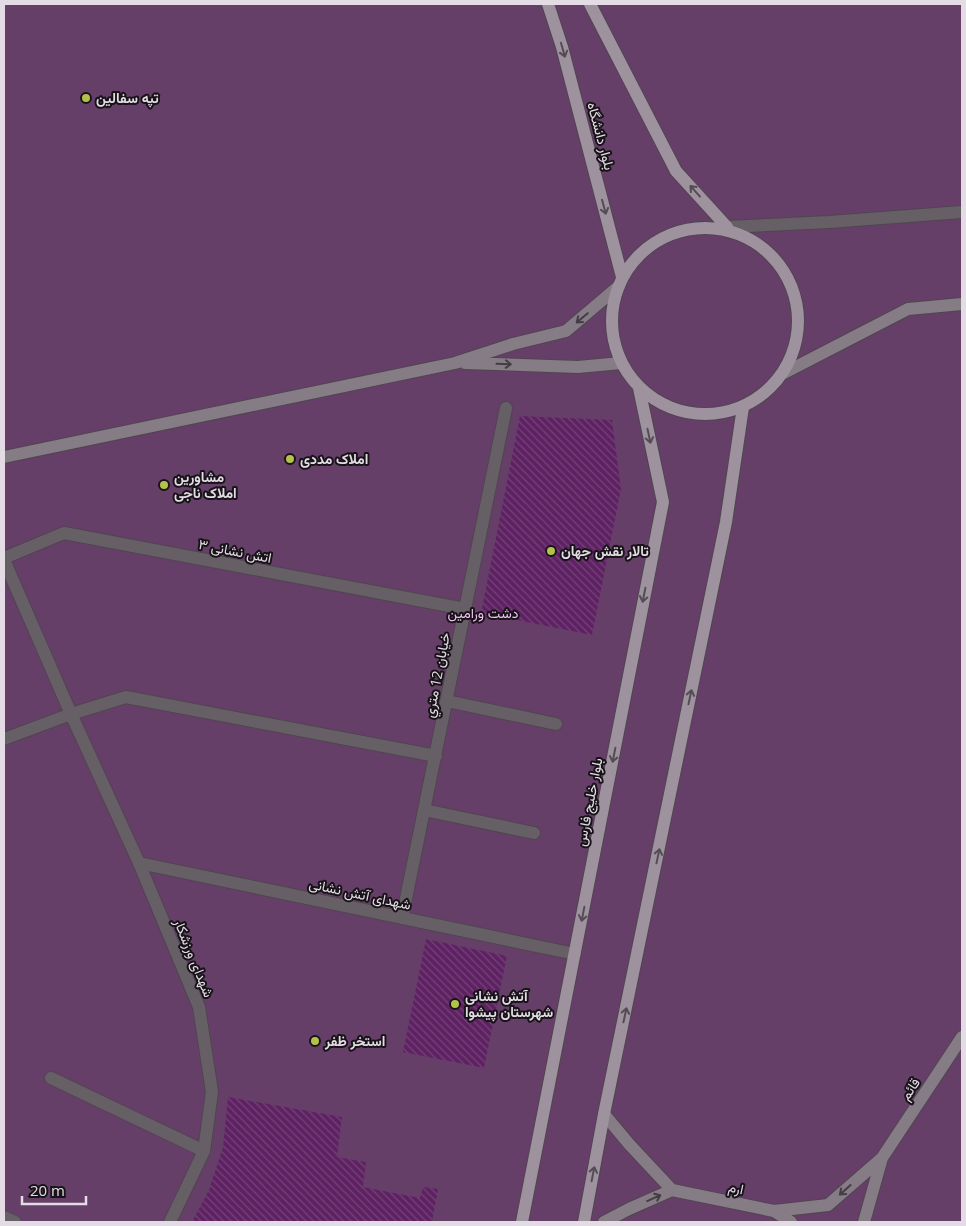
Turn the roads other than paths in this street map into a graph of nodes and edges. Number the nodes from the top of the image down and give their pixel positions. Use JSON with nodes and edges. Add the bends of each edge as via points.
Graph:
{"nodes":[{"id":1,"x":548,"y":4,"type":"edge"},
{"id":2,"x":590,"y":4,"type":"edge"},
{"id":3,"x":962,"y":212,"type":"edge"},
{"id":4,"x":728,"y":227,"type":"junction"},
{"id":5,"x":620,"y":282,"type":"junction"},
{"id":6,"x":962,"y":304,"type":"edge"},
{"id":7,"x":621,"y":362,"type":"junction"},
{"id":8,"x":455,"y":363,"type":"junction"},
{"id":9,"x":782,"y":374,"type":"junction"},
{"id":10,"x":639,"y":388,"type":"junction"},
{"id":11,"x":743,"y":407,"type":"junction"},
{"id":12,"x":506,"y":408,"type":"dead end"},
{"id":13,"x":4,"y":457,"type":"edge"},
{"id":14,"x":4,"y":559,"type":"edge"},
{"id":15,"x":465,"y":609,"type":"junction"},
{"id":16,"x":447,"y":701,"type":"junction"},
{"id":17,"x":71,"y":714,"type":"junction"},
{"id":18,"x":556,"y":724,"type":"dead end"},
{"id":19,"x":4,"y":739,"type":"edge"},
{"id":20,"x":436,"y":756,"type":"junction"},
{"id":21,"x":424,"y":810,"type":"junction"},
{"id":22,"x":534,"y":833,"type":"dead end"},
{"id":23,"x":139,"y":863,"type":"junction"},
{"id":24,"x":402,"y":918,"type":"junction"},
{"id":25,"x":575,"y":954,"type":"junction"},
{"id":26,"x":962,"y":1036,"type":"edge"},
{"id":27,"x":51,"y":1078,"type":"dead end"},
{"id":28,"x":604,"y":1114,"type":"junction"},
{"id":29,"x":204,"y":1151,"type":"junction"},
{"id":30,"x":882,"y":1158,"type":"junction"},
{"id":31,"x":672,"y":1190,"type":"junction"},
{"id":32,"x":774,"y":1211,"type":"junction"},
{"id":33,"x":4,"y":1217,"type":"edge"},
{"id":34,"x":15,"y":1222,"type":"edge"},
{"id":35,"x":170,"y":1222,"type":"edge"},
{"id":36,"x":522,"y":1222,"type":"edge"},
{"id":37,"x":584,"y":1222,"type":"edge"},
{"id":38,"x":604,"y":1222,"type":"edge"},
{"id":39,"x":791,"y":1222,"type":"edge"},
{"id":40,"x":864,"y":1222,"type":"edge"}],
"edges":[{"from":1,"to":5,"type":"main road","name":"بلوار دانشگاه","one_way":true,"via":[[562,47]]},
{"from":4,"to":2,"type":"main road","one_way":true,"via":[[676,171]]},
{"from":3,"to":4,"type":"street"},
{"from":4,"to":5,"type":"main road","via":[[692,229],[664,237],[640,254]]},
{"from":4,"to":9,"type":"main road","via":[[769,253],[786,274],[796,300],[798,327],[794,352]]},
{"from":5,"to":7,"type":"main road","via":[[613,304],[612,332]]},
{"from":5,"to":8,"type":"street","one_way":true,"via":[[566,331]]},
{"from":6,"to":9,"type":"street","via":[[908,309]]},
{"from":8,"to":7,"type":"street","one_way":true,"via":[[578,367]]},
{"from":7,"to":10,"type":"main road"},
{"from":8,"to":13,"type":"street"},
{"from":9,"to":11,"type":"main road","via":[[765,393]]},
{"from":10,"to":11,"type":"main road","via":[[662,404],[688,413],[716,414]]},
{"from":10,"to":25,"type":"main road","name":"بلوار خلیج فارس","one_way":true,"via":[[663,502]]},
{"from":28,"to":11,"type":"main road","one_way":true,"via":[[726,522]]},
{"from":12,"to":15,"type":"street","name":"خيابان 12 متري"},
{"from":14,"to":15,"type":"street","name":"اتش نشانی ۳","via":[[64,533]]},
{"from":14,"to":17,"type":"street","name":"شهدای ورزشکار"},
{"from":15,"to":16,"type":"street","name":"خيابان 12 متري"},
{"from":16,"to":18,"type":"street"},
{"from":16,"to":20,"type":"street","name":"خيابان 12 متري"},
{"from":17,"to":19,"type":"street"},
{"from":17,"to":20,"type":"street","via":[[126,697]]},
{"from":17,"to":23,"type":"street","name":"شهدای ورزشکار"},
{"from":20,"to":21,"type":"street","name":"خيابان 12 متري"},
{"from":21,"to":22,"type":"street"},
{"from":21,"to":24,"type":"street","name":"خيابان 12 متري"},
{"from":23,"to":24,"type":"street","name":"شهدای آتش نشانی"},
{"from":23,"to":29,"type":"street","name":"شهدای ورزشکار","via":[[199,1007],[212,1092]]},
{"from":24,"to":25,"type":"street","name":"شهدای آتش نشانی"},
{"from":25,"to":36,"type":"main road","name":"بلوار خلیج فارس"},
{"from":26,"to":30,"type":"street","name":"قائم"},
{"from":27,"to":29,"type":"street"},
{"from":28,"to":31,"type":"street"},
{"from":37,"to":28,"type":"main road","one_way":true},
{"from":29,"to":35,"type":"street","name":"شهدای ورزشکار"},
{"from":30,"to":32,"type":"street","name":"قائم","one_way":true,"via":[[828,1205]]},
{"from":30,"to":40,"type":"street","name":"قائم"},
{"from":31,"to":32,"type":"street","name":"ارم"},
{"from":38,"to":31,"type":"street","one_way":true},
{"from":32,"to":39,"type":"street","name":"ارم"},
{"from":33,"to":34,"type":"street"}]}
